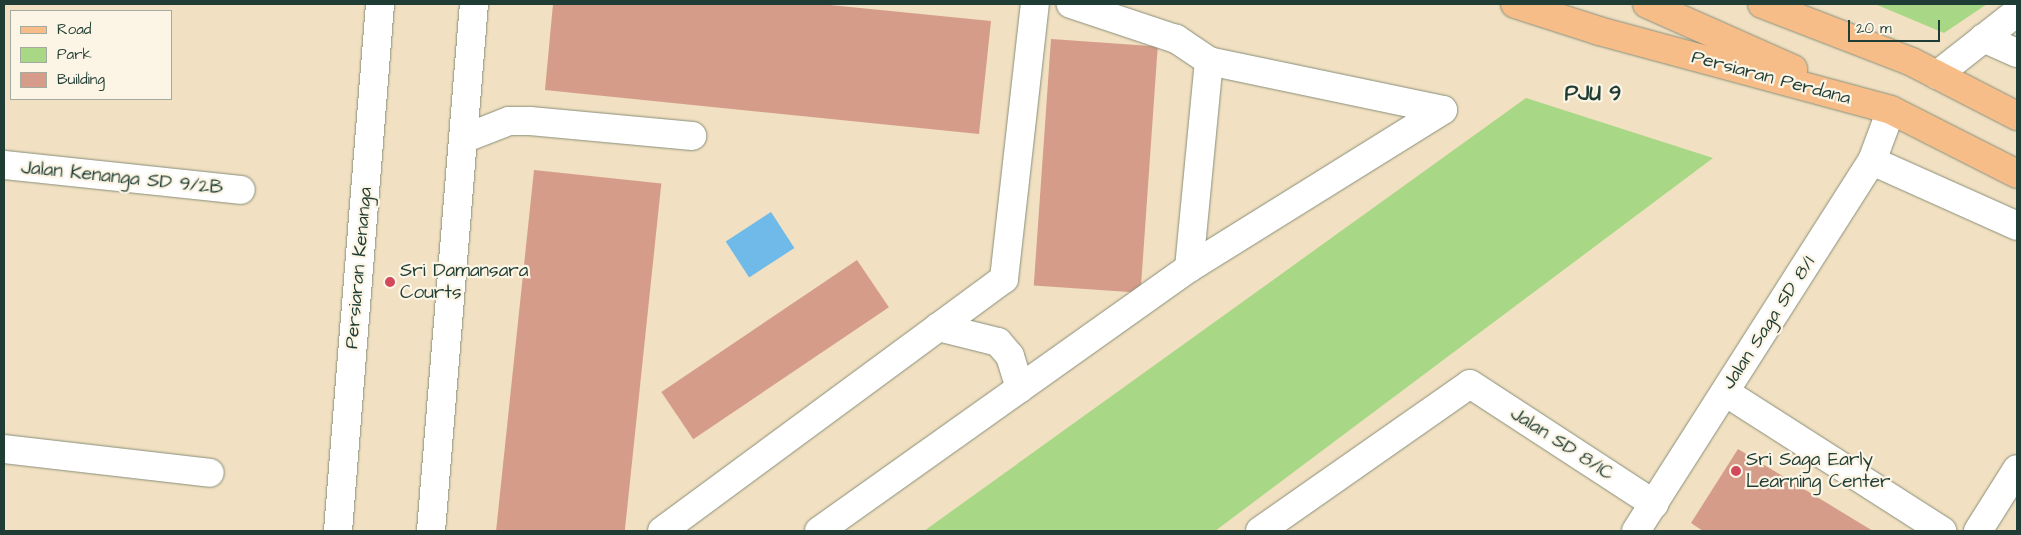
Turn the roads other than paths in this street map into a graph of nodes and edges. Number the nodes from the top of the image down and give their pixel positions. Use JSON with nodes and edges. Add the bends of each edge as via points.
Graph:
{"nodes":[{"id":1,"x":380,"y":4,"type":"edge"},
{"id":2,"x":474,"y":4,"type":"edge"},
{"id":3,"x":1035,"y":4,"type":"edge"},
{"id":4,"x":1071,"y":4,"type":"edge"},
{"id":5,"x":1515,"y":4,"type":"edge"},
{"id":6,"x":1647,"y":4,"type":"edge"},
{"id":7,"x":1762,"y":4,"type":"edge"},
{"id":8,"x":1798,"y":4,"type":"edge"},
{"id":9,"x":2017,"y":12,"type":"edge"},
{"id":10,"x":1833,"y":31,"type":"junction"},
{"id":11,"x":1983,"y":38,"type":"junction"},
{"id":12,"x":2017,"y":53,"type":"edge"},
{"id":13,"x":1209,"y":60,"type":"junction"},
{"id":14,"x":1936,"y":75,"type":"junction"},
{"id":15,"x":1891,"y":110,"type":"junction"},
{"id":16,"x":2017,"y":116,"type":"edge"},
{"id":17,"x":692,"y":136,"type":"dead end"},
{"id":18,"x":463,"y":139,"type":"junction"},
{"id":19,"x":1872,"y":161,"type":"junction"},
{"id":20,"x":4,"y":165,"type":"edge"},
{"id":21,"x":2017,"y":174,"type":"edge"},
{"id":22,"x":241,"y":190,"type":"dead end"},
{"id":23,"x":2017,"y":226,"type":"edge"},
{"id":24,"x":1189,"y":268,"type":"junction"},
{"id":25,"x":938,"y":327,"type":"junction"},
{"id":26,"x":1020,"y":388,"type":"junction"},
{"id":27,"x":1725,"y":392,"type":"junction"},
{"id":28,"x":4,"y":449,"type":"edge"},
{"id":29,"x":2017,"y":469,"type":"edge"},
{"id":30,"x":210,"y":473,"type":"dead end"},
{"id":31,"x":1654,"y":504,"type":"junction"},
{"id":32,"x":338,"y":531,"type":"edge"},
{"id":33,"x":431,"y":531,"type":"edge"},
{"id":34,"x":662,"y":531,"type":"edge"},
{"id":35,"x":819,"y":531,"type":"edge"},
{"id":36,"x":1260,"y":531,"type":"edge"},
{"id":37,"x":1636,"y":531,"type":"edge"},
{"id":38,"x":1942,"y":531,"type":"edge"},
{"id":39,"x":1978,"y":531,"type":"edge"}],
"edges":[{"from":1,"to":32,"type":"street","name":"Persiaran Kenanga"},
{"from":2,"to":18,"type":"street"},
{"from":3,"to":25,"type":"street","via":[[1004,279]]},
{"from":4,"to":13,"type":"street","via":[[1176,39]]},
{"from":5,"to":15,"type":"main road","name":"Persiaran Perdana","via":[[1599,32]]},
{"from":6,"to":15,"type":"main road"},
{"from":7,"to":10,"type":"main road"},
{"from":8,"to":10,"type":"main road"},
{"from":9,"to":11,"type":"street"},
{"from":10,"to":14,"type":"main road"},
{"from":11,"to":12,"type":"street"},
{"from":11,"to":14,"type":"street"},
{"from":13,"to":24,"type":"street"},
{"from":13,"to":24,"type":"street","via":[[1443,110]]},
{"from":14,"to":16,"type":"main road"},
{"from":15,"to":19,"type":"street","name":"Jalan Saga SD 8/1"},
{"from":15,"to":21,"type":"main road","name":"Persiaran Perdana"},
{"from":17,"to":18,"type":"street","via":[[509,121]]},
{"from":18,"to":33,"type":"street"},
{"from":19,"to":23,"type":"street"},
{"from":19,"to":27,"type":"street","name":"Jalan Saga SD 8/1"},
{"from":20,"to":22,"type":"street","name":"Jalan Kenanga SD 9/2B"},
{"from":24,"to":26,"type":"street"},
{"from":25,"to":26,"type":"street","via":[[998,342],[1010,356]]},
{"from":25,"to":34,"type":"street"},
{"from":26,"to":35,"type":"street"},
{"from":27,"to":31,"type":"street","name":"Jalan Saga SD 8/1"},
{"from":27,"to":38,"type":"street"},
{"from":28,"to":30,"type":"street"},
{"from":29,"to":39,"type":"street"},
{"from":31,"to":36,"type":"street","name":"Jalan SD 8/1C","via":[[1470,384]]},
{"from":31,"to":37,"type":"street","name":"Jalan Saga SD 8/1"}]}
